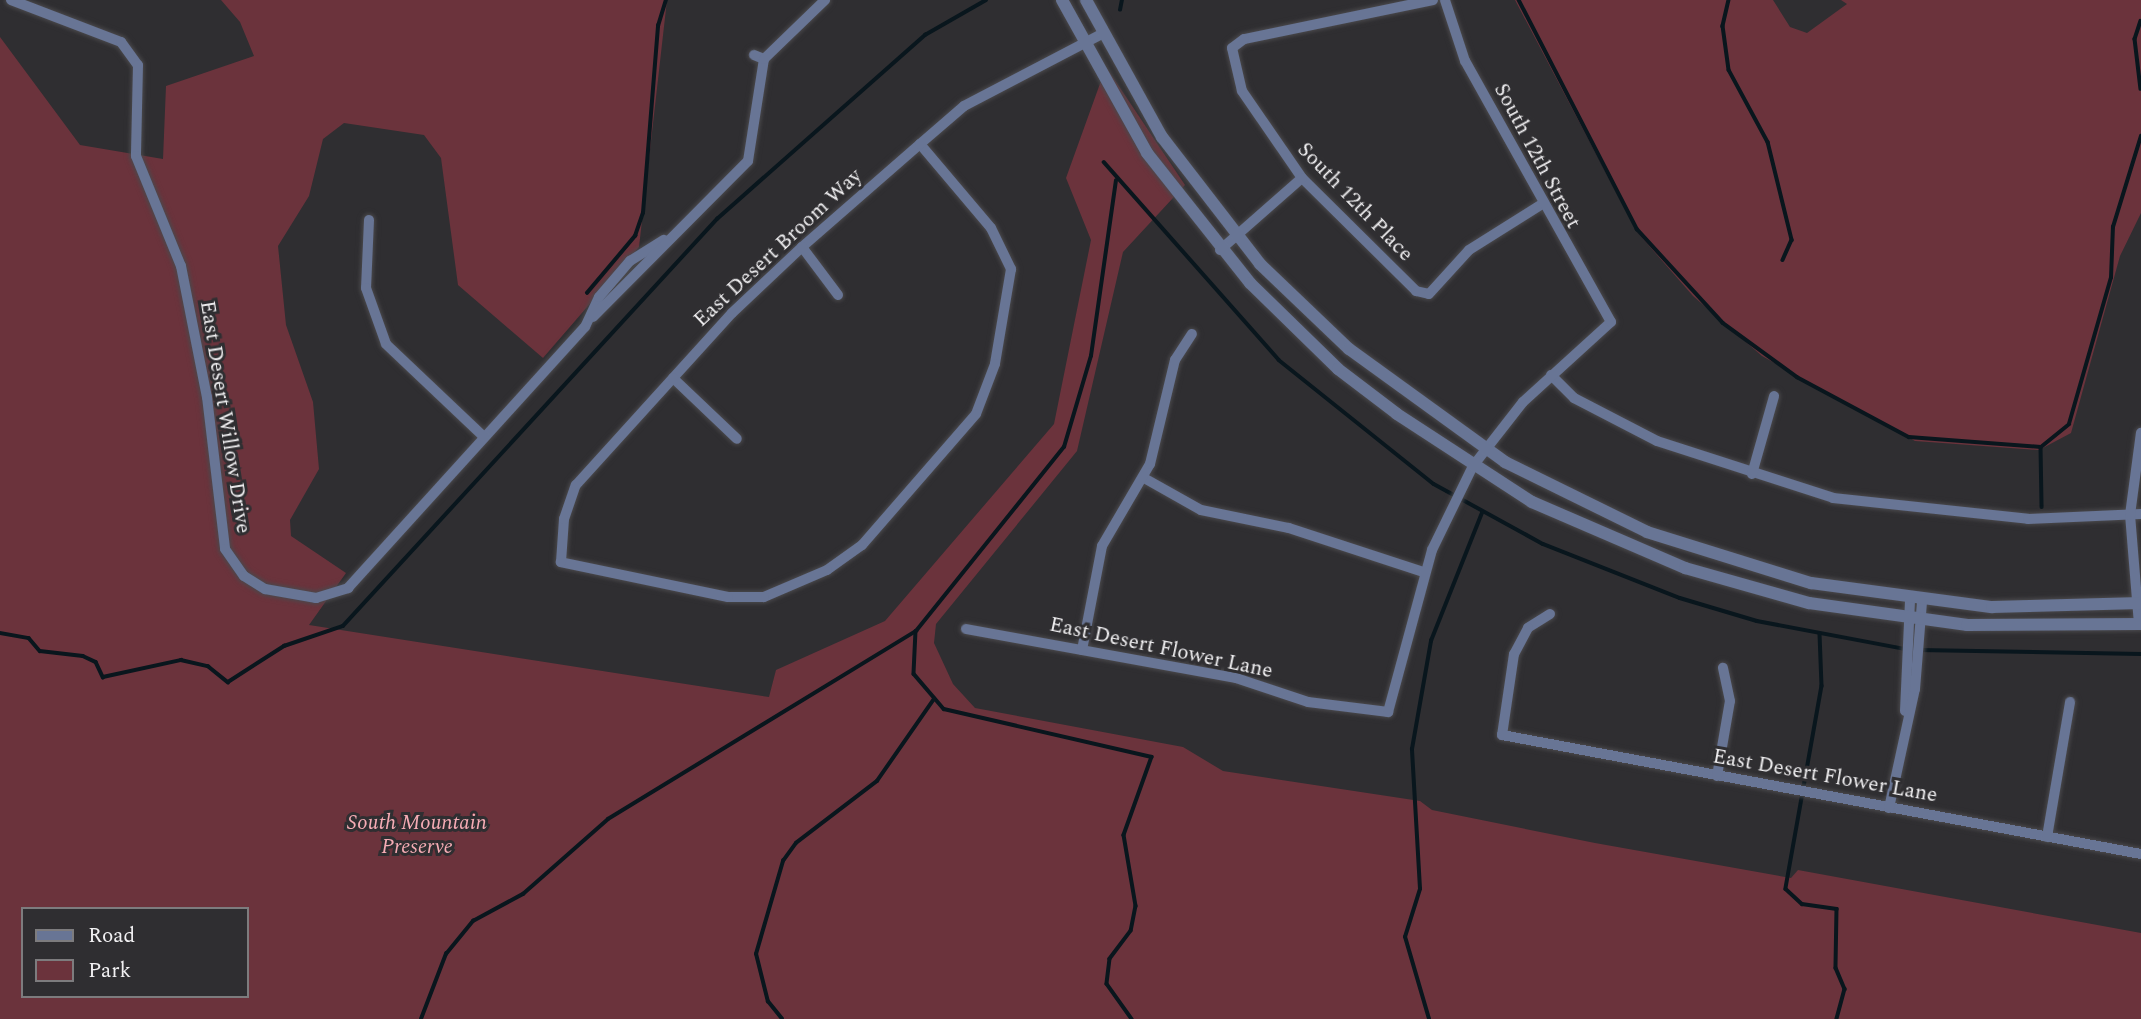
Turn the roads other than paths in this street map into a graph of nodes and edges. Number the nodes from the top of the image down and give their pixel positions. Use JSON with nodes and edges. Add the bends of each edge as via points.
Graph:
{"nodes":[{"id":1,"x":11,"y":0,"type":"edge"},
{"id":2,"x":825,"y":0,"type":"edge"},
{"id":3,"x":1062,"y":0,"type":"edge"},
{"id":4,"x":1086,"y":0,"type":"edge"},
{"id":5,"x":1433,"y":0,"type":"edge"},
{"id":6,"x":1445,"y":0,"type":"edge"},
{"id":7,"x":1102,"y":34,"type":"junction"},
{"id":8,"x":1083,"y":47,"type":"junction"},
{"id":9,"x":920,"y":144,"type":"junction"},
{"id":10,"x":1302,"y":178,"type":"junction"},
{"id":11,"x":1542,"y":204,"type":"junction"},
{"id":12,"x":369,"y":220,"type":"dead end"},
{"id":13,"x":1235,"y":236,"type":"junction"},
{"id":14,"x":802,"y":247,"type":"junction"},
{"id":15,"x":1220,"y":250,"type":"junction"},
{"id":16,"x":838,"y":295,"type":"dead end"},
{"id":17,"x":1192,"y":334,"type":"dead end"},
{"id":18,"x":1551,"y":375,"type":"junction"},
{"id":19,"x":673,"y":378,"type":"junction"},
{"id":20,"x":1774,"y":396,"type":"dead end"},
{"id":21,"x":2141,"y":433,"type":"edge"},
{"id":22,"x":483,"y":436,"type":"junction"},
{"id":23,"x":737,"y":439,"type":"dead end"},
{"id":24,"x":1485,"y":449,"type":"junction"},
{"id":25,"x":1473,"y":466,"type":"junction"},
{"id":26,"x":1752,"y":474,"type":"junction"},
{"id":27,"x":1144,"y":478,"type":"junction"},
{"id":28,"x":2135,"y":514,"type":"edge"},
{"id":29,"x":1671,"y":541,"type":"junction"},
{"id":30,"x":1662,"y":559,"type":"junction"},
{"id":31,"x":1424,"y":572,"type":"junction"},
{"id":32,"x":1916,"y":601,"type":"junction"},
{"id":33,"x":2139,"y":603,"type":"edge"},
{"id":34,"x":1549,"y":614,"type":"dead end"},
{"id":35,"x":1915,"y":620,"type":"junction"},
{"id":36,"x":2140,"y":624,"type":"edge"},
{"id":37,"x":966,"y":629,"type":"dead end"},
{"id":38,"x":1082,"y":650,"type":"junction"},
{"id":39,"x":1723,"y":668,"type":"dead end"},
{"id":40,"x":1903,"y":671,"type":"junction"},
{"id":41,"x":1918,"y":672,"type":"junction"},
{"id":42,"x":2070,"y":702,"type":"dead end"},
{"id":43,"x":1906,"y":712,"type":"junction"},
{"id":44,"x":1717,"y":776,"type":"junction"},
{"id":45,"x":1889,"y":808,"type":"junction"},
{"id":46,"x":2047,"y":837,"type":"junction"},
{"id":47,"x":2141,"y":854,"type":"edge"}],
"edges":[{"from":1,"to":22,"type":"street","name":"East Desert Willow Drive","via":[[121,42],[138,65],[136,156],[181,266],[207,397],[225,549],[244,576],[289,594],[316,598],[340,592]]},
{"from":2,"to":22,"type":"street","name":"East Desert Willow Drive","via":[[759,57],[748,161],[664,240]]},
{"from":3,"to":8,"type":"street"},
{"from":4,"to":7,"type":"street"},
{"from":5,"to":10,"type":"street","name":"South 12th Place","via":[[1244,39],[1232,48],[1256,117]]},
{"from":6,"to":11,"type":"street","name":"South 12th Street","via":[[1465,61]]},
{"from":7,"to":8,"type":"street","name":"East Desert Broom Way"},
{"from":7,"to":13,"type":"street","via":[[1162,137]]},
{"from":8,"to":9,"type":"street","name":"East Desert Broom Way","via":[[995,85]]},
{"from":8,"to":15,"type":"street","via":[[1147,153]]},
{"from":9,"to":14,"type":"street","name":"East Desert Broom Way"},
{"from":9,"to":19,"type":"street","name":"East Desert Broom Way","via":[[991,228],[1011,269],[995,364],[976,414],[848,557],[764,597],[746,598],[561,562],[564,519],[576,485]]},
{"from":10,"to":11,"type":"street","name":"South 12th Place","via":[[1416,291],[1429,293],[1469,250]]},
{"from":10,"to":13,"type":"street"},
{"from":11,"to":18,"type":"street","name":"South 12th Street","via":[[1611,322]]},
{"from":12,"to":22,"type":"street","via":[[366,288],[386,344]]},
{"from":13,"to":15,"type":"street"},
{"from":13,"to":24,"type":"street","via":[[1349,349]]},
{"from":14,"to":16,"type":"street"},
{"from":14,"to":19,"type":"street","name":"East Desert Broom Way"},
{"from":15,"to":25,"type":"street","via":[[1338,369]]},
{"from":17,"to":27,"type":"street","via":[[1175,360]]},
{"from":18,"to":24,"type":"street"},
{"from":18,"to":26,"type":"street","via":[[1574,398],[1645,435]]},
{"from":19,"to":23,"type":"street"},
{"from":20,"to":26,"type":"street"},
{"from":21,"to":28,"type":"street"},
{"from":24,"to":25,"type":"street"},
{"from":24,"to":29,"type":"street","via":[[1595,510]]},
{"from":25,"to":30,"type":"street","via":[[1532,502]]},
{"from":25,"to":31,"type":"street"},
{"from":26,"to":28,"type":"street","via":[[1898,509],[2028,519]]},
{"from":27,"to":31,"type":"street","via":[[1201,510],[1289,528]]},
{"from":27,"to":38,"type":"street","via":[[1101,546]]},
{"from":28,"to":33,"type":"street"},
{"from":29,"to":30,"type":"street"},
{"from":29,"to":32,"type":"street","via":[[1811,583]]},
{"from":30,"to":35,"type":"street","via":[[1809,603]]},
{"from":31,"to":38,"type":"street","name":"East Desert Flower Lane","via":[[1388,712],[1308,702],[1236,678]]},
{"from":32,"to":33,"type":"street","via":[[2032,607]]},
{"from":32,"to":35,"type":"street"},
{"from":33,"to":36,"type":"street"},
{"from":34,"to":44,"type":"street","name":"East Desert Flower Lane","via":[[1528,628],[1514,654],[1502,735]]},
{"from":35,"to":36,"type":"street","via":[[2028,628]]},
{"from":35,"to":40,"type":"street","via":[[1905,642]]},
{"from":35,"to":41,"type":"street","via":[[1920,640]]},
{"from":37,"to":38,"type":"street","name":"East Desert Flower Lane"},
{"from":39,"to":44,"type":"street","via":[[1731,701]]},
{"from":40,"to":41,"type":"street"},
{"from":40,"to":43,"type":"street"},
{"from":41,"to":43,"type":"street"},
{"from":42,"to":46,"type":"street"},
{"from":43,"to":45,"type":"street"},
{"from":44,"to":45,"type":"street","name":"East Desert Flower Lane"},
{"from":45,"to":46,"type":"street","name":"East Desert Flower Lane"},
{"from":46,"to":47,"type":"street","name":"East Desert Flower Lane"}]}
